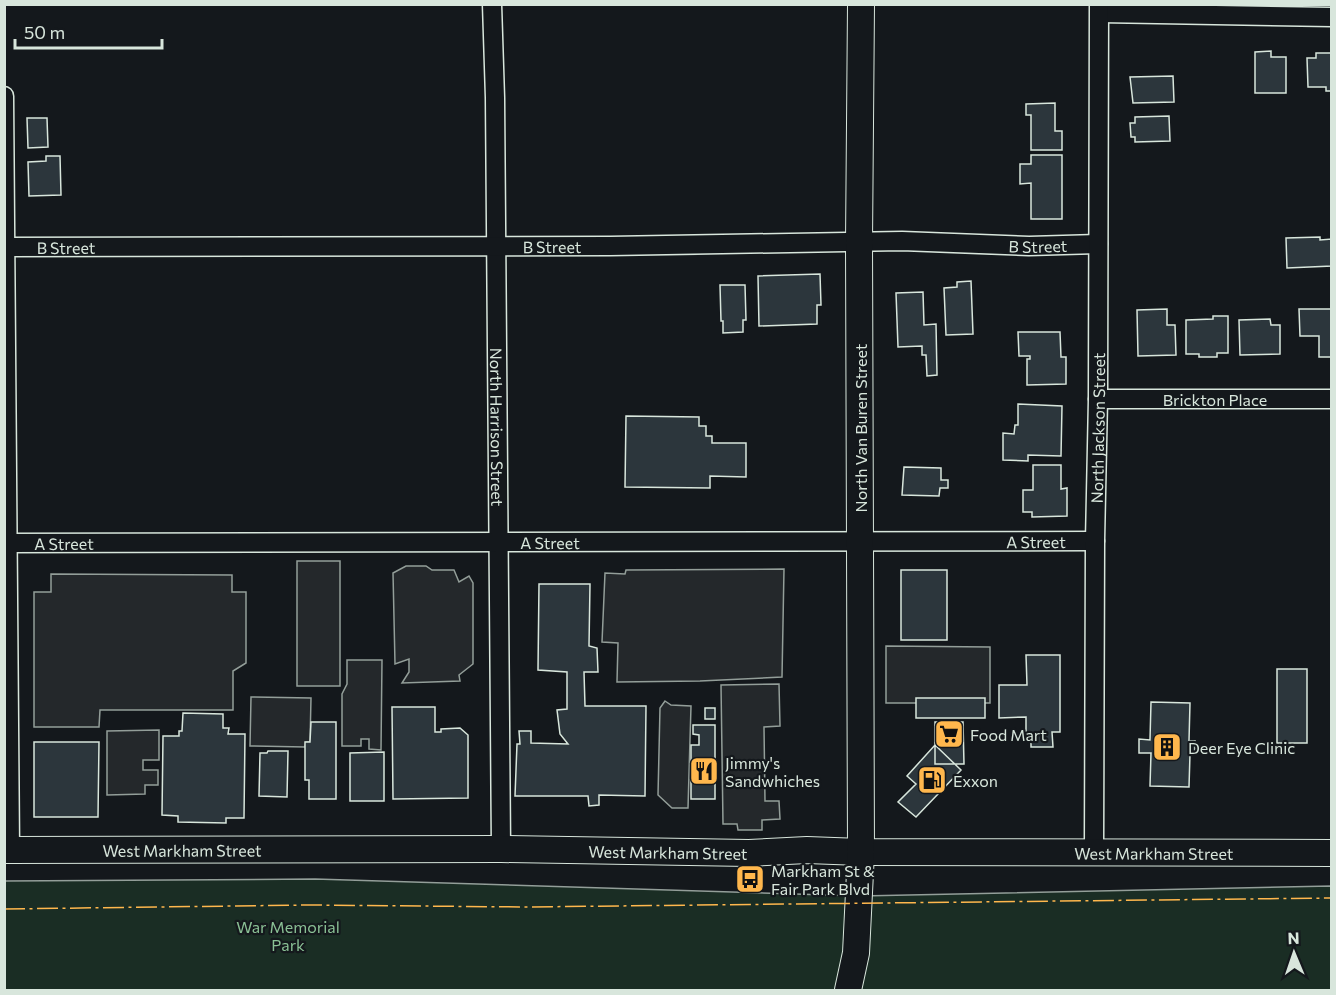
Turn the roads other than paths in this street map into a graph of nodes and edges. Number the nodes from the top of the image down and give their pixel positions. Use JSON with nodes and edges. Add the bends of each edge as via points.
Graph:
{"nodes":[{"id":1,"x":492,"y":4,"type":"edge"},
{"id":2,"x":861,"y":4,"type":"edge"},
{"id":3,"x":1099,"y":9,"type":"edge"},
{"id":4,"x":1332,"y":17,"type":"edge"},
{"id":5,"x":4,"y":96,"type":"edge"},
{"id":6,"x":859,"y":243,"type":"junction"},
{"id":7,"x":1098,"y":244,"type":"junction"},
{"id":8,"x":496,"y":246,"type":"junction"},
{"id":9,"x":5,"y":248,"type":"edge"},
{"id":10,"x":1098,"y":399,"type":"junction"},
{"id":11,"x":1332,"y":399,"type":"edge"},
{"id":12,"x":860,"y":541,"type":"junction"},
{"id":13,"x":1095,"y":541,"type":"junction"},
{"id":14,"x":6,"y":543,"type":"edge"},
{"id":15,"x":498,"y":543,"type":"junction"},
{"id":16,"x":501,"y":849,"type":"junction"},
{"id":17,"x":7,"y":850,"type":"edge"},
{"id":18,"x":1095,"y":851,"type":"junction"},
{"id":19,"x":861,"y":852,"type":"junction"},
{"id":20,"x":1332,"y":853,"type":"edge"},
{"id":21,"x":848,"y":990,"type":"edge"}],
"edges":[{"from":1,"to":8,"type":"street","name":"North Harrison Street"},
{"from":2,"to":6,"type":"main road","name":"North Van Buren Street"},
{"from":3,"to":4,"type":"street"},
{"from":3,"to":7,"type":"street","name":"North Jackson Street"},
{"from":5,"to":9,"type":"street"},
{"from":6,"to":7,"type":"street","name":"B Street"},
{"from":6,"to":8,"type":"street","name":"B Street"},
{"from":6,"to":12,"type":"main road","name":"North Van Buren Street"},
{"from":7,"to":10,"type":"street","name":"North Jackson Street"},
{"from":8,"to":9,"type":"street","name":"B Street"},
{"from":8,"to":15,"type":"street","name":"North Harrison Street"},
{"from":9,"to":14,"type":"street"},
{"from":10,"to":11,"type":"street","name":"Brickton Place"},
{"from":10,"to":13,"type":"street","name":"North Jackson Street"},
{"from":12,"to":13,"type":"street","name":"A Street"},
{"from":12,"to":15,"type":"street","name":"A Street"},
{"from":12,"to":19,"type":"main road","name":"North Van Buren Street"},
{"from":13,"to":18,"type":"street","name":"North Jackson Street"},
{"from":14,"to":15,"type":"street","name":"A Street"},
{"from":14,"to":17,"type":"street"},
{"from":15,"to":16,"type":"street","name":"North Harrison Street"},
{"from":16,"to":17,"type":"main road","name":"West Markham Street"},
{"from":16,"to":19,"type":"main road","name":"West Markham Street"},
{"from":18,"to":19,"type":"main road","name":"West Markham Street"},
{"from":18,"to":20,"type":"main road","name":"West Markham Street"},
{"from":19,"to":21,"type":"main road","name":"North Van Buren Street","via":[[856,953]]}]}
